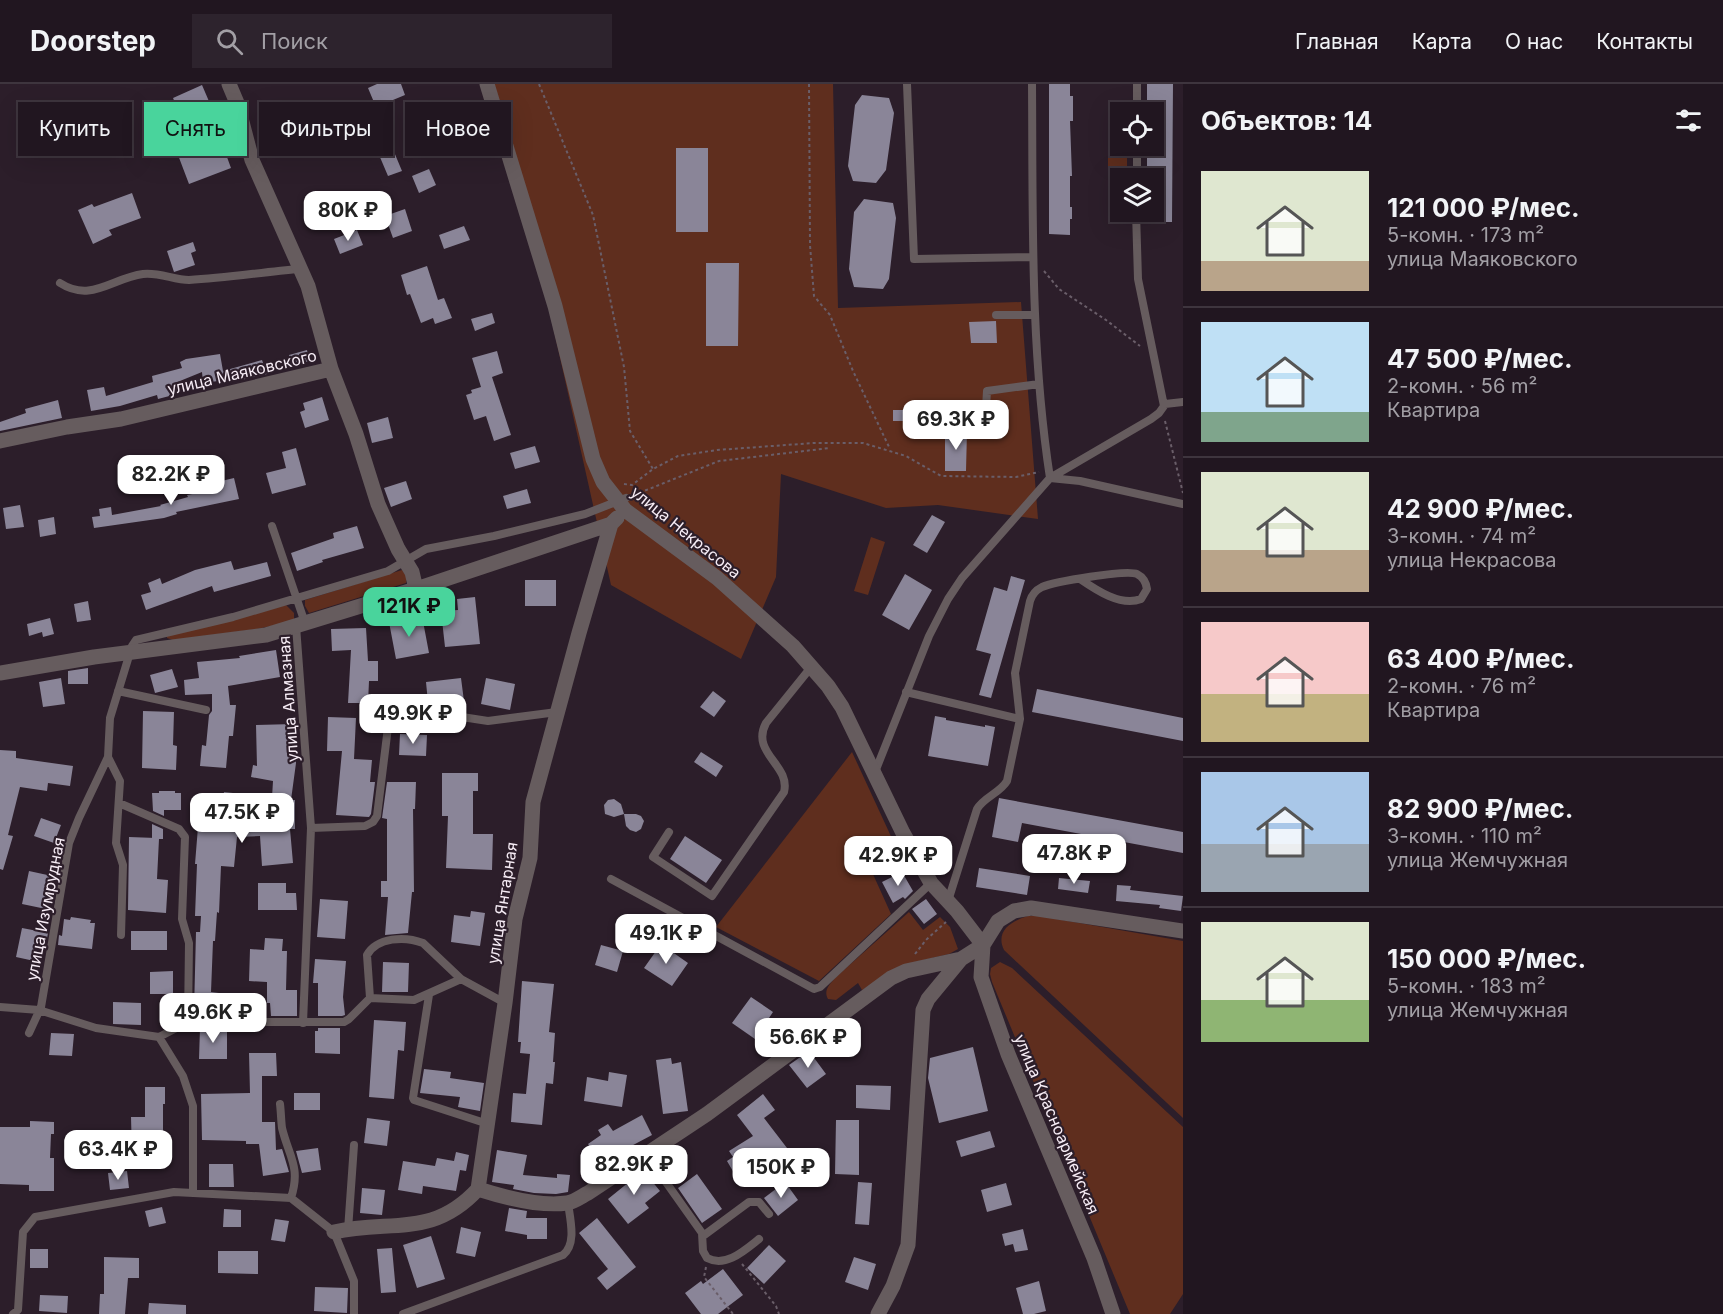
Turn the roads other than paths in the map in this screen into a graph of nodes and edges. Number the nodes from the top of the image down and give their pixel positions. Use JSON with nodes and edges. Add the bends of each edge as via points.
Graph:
{"nodes":[{"id":1,"x":229,"y":84,"type":"edge"},
{"id":2,"x":487,"y":84,"type":"edge"},
{"id":3,"x":907,"y":84,"type":"edge"},
{"id":4,"x":1032,"y":84,"type":"edge"},
{"id":5,"x":1137,"y":84,"type":"edge"},
{"id":6,"x":1137,"y":102,"type":"edge"},
{"id":7,"x":1137,"y":222,"type":"edge"},
{"id":8,"x":1033,"y":257,"type":"junction"},
{"id":9,"x":299,"y":269,"type":"junction"},
{"id":10,"x":60,"y":283,"type":"dead end"},
{"id":11,"x":996,"y":315,"type":"dead end"},
{"id":12,"x":1035,"y":315,"type":"junction"},
{"id":13,"x":332,"y":369,"type":"junction"},
{"id":14,"x":1039,"y":384,"type":"junction"},
{"id":15,"x":1183,"y":402,"type":"edge"},
{"id":16,"x":1163,"y":407,"type":"junction"},
{"id":17,"x":987,"y":408,"type":"dead end"},
{"id":18,"x":0,"y":441,"type":"edge"},
{"id":19,"x":1049,"y":473,"type":"junction"},
{"id":20,"x":623,"y":503,"type":"junction"},
{"id":21,"x":1183,"y":504,"type":"edge"},
{"id":22,"x":611,"y":524,"type":"junction"},
{"id":23,"x":272,"y":526,"type":"dead end"},
{"id":24,"x":405,"y":561,"type":"junction"},
{"id":25,"x":1080,"y":579,"type":"junction"},
{"id":26,"x":416,"y":589,"type":"junction"},
{"id":27,"x":296,"y":598,"type":"junction"},
{"id":28,"x":301,"y":624,"type":"junction"},
{"id":29,"x":130,"y":653,"type":"junction"},
{"id":30,"x":812,"y":666,"type":"junction"},
{"id":31,"x":0,"y":673,"type":"edge"},
{"id":32,"x":118,"y":691,"type":"junction"},
{"id":33,"x":906,"y":692,"type":"junction"},
{"id":34,"x":206,"y":710,"type":"dead end"},
{"id":35,"x":557,"y":712,"type":"junction"},
{"id":36,"x":449,"y":715,"type":"dead end"},
{"id":37,"x":388,"y":719,"type":"dead end"},
{"id":38,"x":1020,"y":719,"type":"junction"},
{"id":39,"x":108,"y":757,"type":"junction"},
{"id":40,"x":875,"y":772,"type":"junction"},
{"id":41,"x":118,"y":803,"type":"junction"},
{"id":42,"x":311,"y":828,"type":"junction"},
{"id":43,"x":669,"y":832,"type":"dead end"},
{"id":44,"x":611,"y":879,"type":"dead end"},
{"id":45,"x":931,"y":883,"type":"junction"},
{"id":46,"x":953,"y":906,"type":"junction"},
{"id":47,"x":1183,"y":931,"type":"edge"},
{"id":48,"x":121,"y":935,"type":"dead end"},
{"id":49,"x":983,"y":945,"type":"junction"},
{"id":50,"x":961,"y":959,"type":"junction"},
{"id":51,"x":461,"y":979,"type":"junction"},
{"id":52,"x":429,"y":995,"type":"junction"},
{"id":53,"x":370,"y":998,"type":"junction"},
{"id":54,"x":505,"y":1004,"type":"junction"},
{"id":55,"x":0,"y":1007,"type":"edge"},
{"id":56,"x":39,"y":1010,"type":"junction"},
{"id":57,"x":188,"y":1022,"type":"junction"},
{"id":58,"x":303,"y":1023,"type":"junction"},
{"id":59,"x":29,"y":1033,"type":"dead end"},
{"id":60,"x":159,"y":1037,"type":"junction"},
{"id":61,"x":280,"y":1104,"type":"dead end"},
{"id":62,"x":488,"y":1124,"type":"junction"},
{"id":63,"x":354,"y":1145,"type":"dead end"},
{"id":64,"x":646,"y":1154,"type":"junction"},
{"id":65,"x":478,"y":1189,"type":"junction"},
{"id":66,"x":193,"y":1193,"type":"junction"},
{"id":67,"x":291,"y":1198,"type":"junction"},
{"id":68,"x":568,"y":1203,"type":"junction"},
{"id":69,"x":769,"y":1214,"type":"dead end"},
{"id":70,"x":341,"y":1231,"type":"junction"},
{"id":71,"x":703,"y":1236,"type":"junction"},
{"id":72,"x":759,"y":1239,"type":"dead end"},
{"id":73,"x":13,"y":1314,"type":"edge"},
{"id":74,"x":354,"y":1314,"type":"edge"},
{"id":75,"x":403,"y":1314,"type":"edge"},
{"id":76,"x":878,"y":1314,"type":"edge"},
{"id":77,"x":1113,"y":1314,"type":"edge"}],
"edges":[{"from":1,"to":9,"type":"street","via":[[252,160]]},
{"from":2,"to":20,"type":"street","name":"улица Некрасова","via":[[549,284],[593,459],[603,482]]},
{"from":3,"to":8,"type":"lane","via":[[913,118],[915,259]]},
{"from":4,"to":8,"type":"lane"},
{"from":5,"to":6,"type":"lane"},
{"from":7,"to":16,"type":"lane","via":[[1138,279]]},
{"from":8,"to":12,"type":"lane"},
{"from":9,"to":10,"type":"lane","via":[[187,280],[144,274],[86,291]]},
{"from":9,"to":13,"type":"street","via":[[308,286]]},
{"from":11,"to":12,"type":"lane"},
{"from":12,"to":14,"type":"lane"},
{"from":13,"to":18,"type":"street","name":"улица Маяковского","via":[[121,419]]},
{"from":13,"to":24,"type":"street","name":"улица Маяковского","via":[[378,504]]},
{"from":14,"to":17,"type":"lane","via":[[987,391]]},
{"from":14,"to":19,"type":"lane"},
{"from":15,"to":16,"type":"lane"},
{"from":16,"to":19,"type":"lane","via":[[1151,419]]},
{"from":19,"to":21,"type":"lane"},
{"from":19,"to":33,"type":"lane","via":[[948,599]]},
{"from":20,"to":22,"type":"street"},
{"from":20,"to":24,"type":"lane","via":[[426,549]]},
{"from":20,"to":30,"type":"street","name":"улица Некрасова","via":[[717,578]]},
{"from":22,"to":26,"type":"street"},
{"from":22,"to":35,"type":"street","name":"улица Янтарная"},
{"from":23,"to":27,"type":"lane","name":"улица Алмазная"},
{"from":24,"to":26,"type":"street","name":"улица Маяковского"},
{"from":24,"to":27,"type":"lane","via":[[391,571]]},
{"from":25,"to":25,"type":"lane","via":[[1131,572],[1143,578],[1147,589],[1142,599],[1135,601],[1101,593]]},
{"from":25,"to":38,"type":"lane","via":[[1045,586],[1032,596],[1015,673]]},
{"from":26,"to":28,"type":"street"},
{"from":27,"to":28,"type":"lane","name":"улица Алмазная"},
{"from":27,"to":29,"type":"lane","via":[[139,639]]},
{"from":28,"to":29,"type":"street","via":[[266,635]]},
{"from":28,"to":42,"type":"lane","name":"улица Алмазная"},
{"from":29,"to":31,"type":"street"},
{"from":29,"to":32,"type":"lane","name":"улица Изумрудная"},
{"from":30,"to":40,"type":"street","name":"улица Некрасова","via":[[842,706]]},
{"from":30,"to":43,"type":"lane","via":[[762,733],[764,747],[783,777],[784,792],[712,896],[652,857]]},
{"from":32,"to":34,"type":"lane"},
{"from":32,"to":39,"type":"lane","name":"улица Изумрудная","via":[[110,718]]},
{"from":33,"to":38,"type":"lane"},
{"from":33,"to":40,"type":"lane"},
{"from":35,"to":36,"type":"lane","via":[[488,721]]},
{"from":35,"to":54,"type":"street","name":"улица Янтарная","via":[[533,802],[530,858],[515,919]]},
{"from":37,"to":42,"type":"lane","via":[[375,820],[365,826]]},
{"from":38,"to":46,"type":"lane","via":[[1007,782],[977,809]]},
{"from":39,"to":41,"type":"lane","via":[[120,781]]},
{"from":39,"to":56,"type":"lane","name":"улица Изумрудная","via":[[69,843]]},
{"from":40,"to":45,"type":"street","name":"улица Некрасова"},
{"from":41,"to":48,"type":"lane","via":[[116,843],[123,865]]},
{"from":41,"to":57,"type":"lane","via":[[179,829],[185,837],[182,919],[189,943]]},
{"from":42,"to":58,"type":"lane","name":"улица Алмазная"},
{"from":44,"to":45,"type":"lane","via":[[813,989],[820,987]]},
{"from":45,"to":46,"type":"street","name":"улица Некрасова"},
{"from":46,"to":49,"type":"street","name":"улица Некрасова"},
{"from":47,"to":49,"type":"street","via":[[1022,908],[1002,917]]},
{"from":49,"to":50,"type":"street"},
{"from":49,"to":77,"type":"street","name":"улица Красноармейская","via":[[981,977],[995,1019],[1094,1258]]},
{"from":50,"to":64,"type":"street","via":[[891,978],[707,1114]]},
{"from":50,"to":76,"type":"street","via":[[928,999],[923,1011],[908,1245]]},
{"from":51,"to":52,"type":"lane"},
{"from":51,"to":53,"type":"lane","via":[[423,944],[382,941],[367,955]]},
{"from":51,"to":54,"type":"lane"},
{"from":52,"to":53,"type":"lane","via":[[404,1001]]},
{"from":52,"to":62,"type":"lane","via":[[413,1098]]},
{"from":53,"to":58,"type":"lane","via":[[346,1021]]},
{"from":54,"to":62,"type":"street","name":"улица Янтарная"},
{"from":55,"to":56,"type":"lane"},
{"from":56,"to":59,"type":"lane","name":"улица Изумрудная"},
{"from":56,"to":60,"type":"lane","via":[[96,1028]]},
{"from":57,"to":58,"type":"lane"},
{"from":57,"to":60,"type":"lane"},
{"from":60,"to":66,"type":"lane","via":[[183,1076],[193,1106]]},
{"from":61,"to":67,"type":"lane","via":[[282,1127],[296,1172]]},
{"from":62,"to":65,"type":"street","name":"улица Янтарная"},
{"from":63,"to":70,"type":"lane"},
{"from":64,"to":68,"type":"street"},
{"from":64,"to":71,"type":"lane"},
{"from":65,"to":68,"type":"street","via":[[505,1197]]},
{"from":65,"to":70,"type":"street","via":[[465,1203],[438,1217],[399,1227]]},
{"from":66,"to":67,"type":"lane"},
{"from":66,"to":73,"type":"lane","via":[[174,1192],[35,1217],[23,1232],[18,1310]]},
{"from":67,"to":70,"type":"lane"},
{"from":68,"to":75,"type":"lane","via":[[571,1239],[565,1254]]},
{"from":69,"to":71,"type":"lane","via":[[759,1202],[749,1202]]},
{"from":70,"to":74,"type":"lane","via":[[354,1281]]},
{"from":71,"to":72,"type":"lane","via":[[703,1251],[707,1258],[716,1261],[736,1257]]}]}
